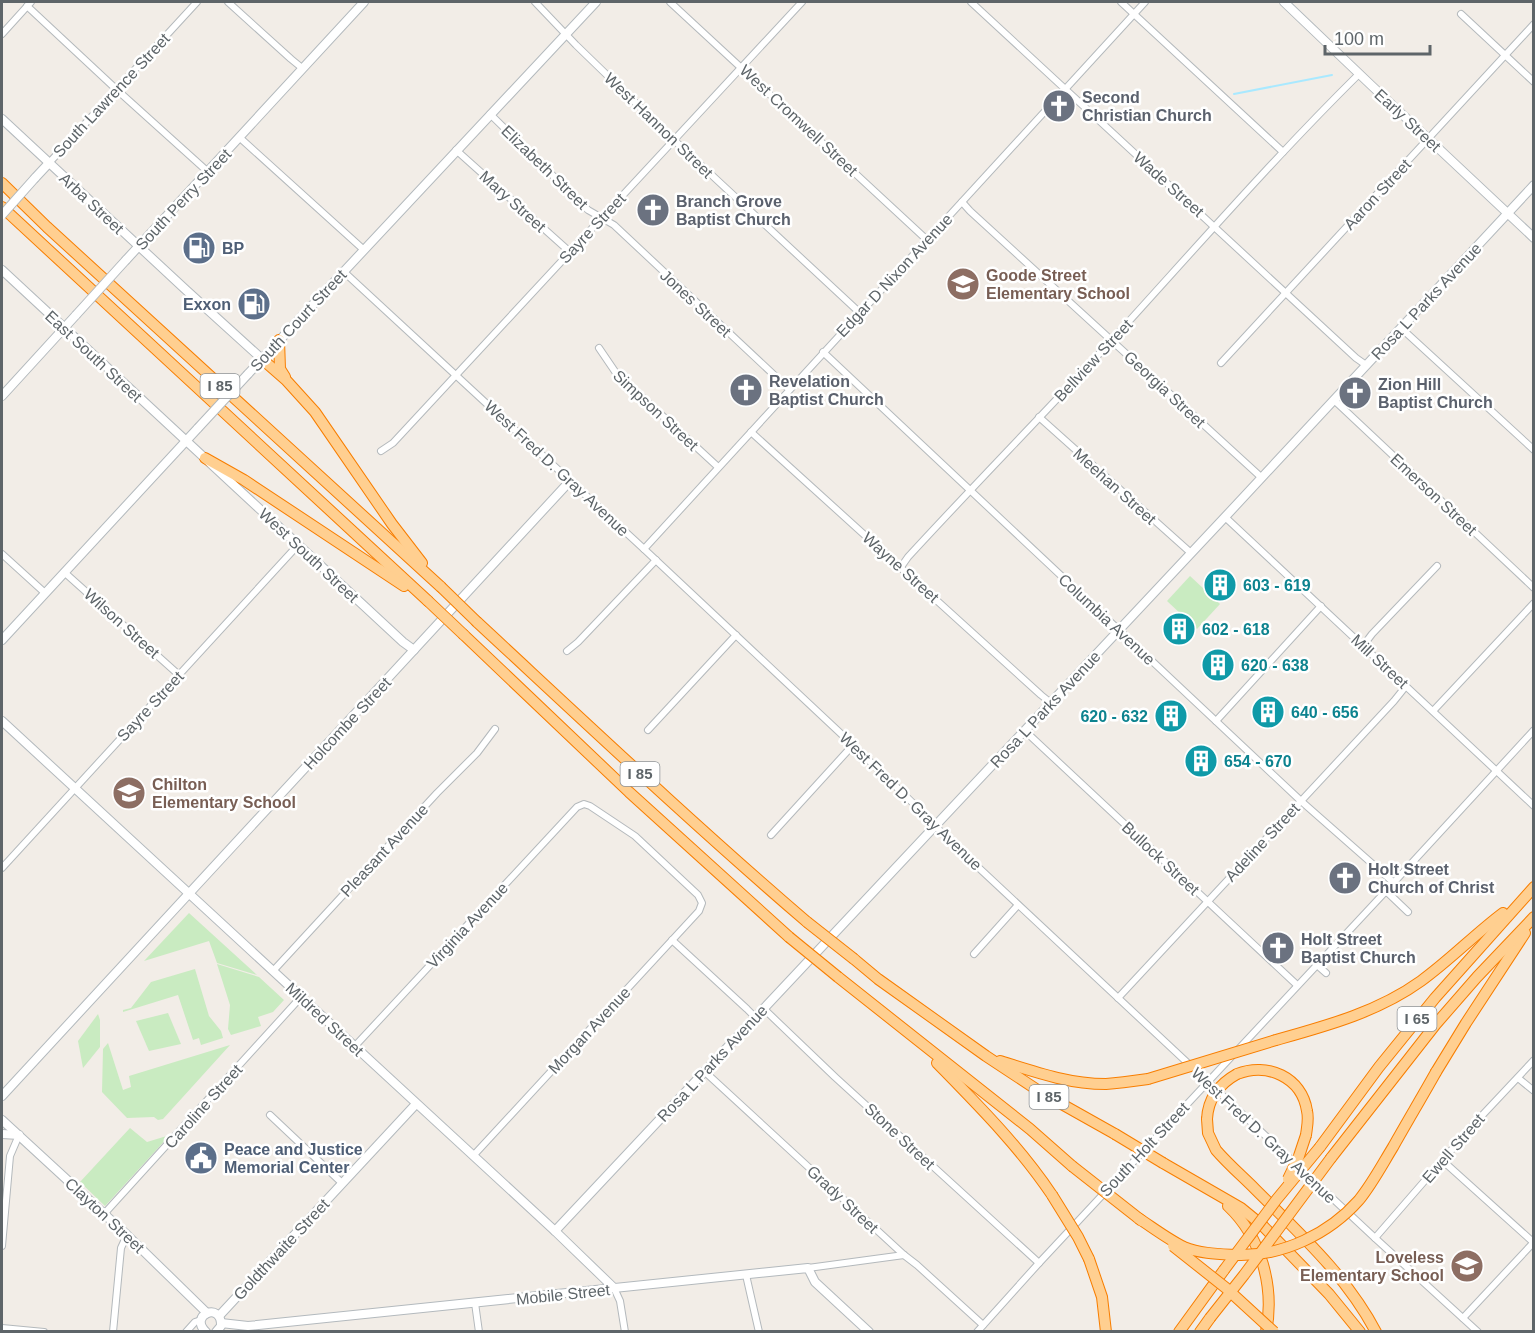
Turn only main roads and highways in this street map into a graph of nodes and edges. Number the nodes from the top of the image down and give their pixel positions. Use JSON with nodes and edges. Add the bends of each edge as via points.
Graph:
{"nodes":[{"id":1,"x":2,"y":183,"type":"edge"},
{"id":2,"x":2,"y":207,"type":"edge"},
{"id":3,"x":279,"y":340,"type":"road end"},
{"id":4,"x":262,"y":359,"type":"road end"},
{"id":5,"x":286,"y":380,"type":"junction"},
{"id":6,"x":205,"y":458,"type":"road end"},
{"id":7,"x":441,"y":587,"type":"junction"},
{"id":8,"x":428,"y":601,"type":"junction"},
{"id":9,"x":1533,"y":887,"type":"edge"},
{"id":10,"x":1523,"y":899,"type":"junction"},
{"id":11,"x":1533,"y":919,"type":"edge"},
{"id":12,"x":907,"y":1033,"type":"junction"},
{"id":13,"x":986,"y":1056,"type":"junction"},
{"id":14,"x":1210,"y":1190,"type":"junction"},
{"id":15,"x":1277,"y":1199,"type":"junction"},
{"id":16,"x":1138,"y":1218,"type":"junction"},
{"id":17,"x":1106,"y":1332,"type":"edge"},
{"id":18,"x":1179,"y":1332,"type":"edge"},
{"id":19,"x":1200,"y":1332,"type":"edge"},
{"id":20,"x":1266,"y":1332,"type":"edge"},
{"id":21,"x":1274,"y":1332,"type":"edge"},
{"id":22,"x":1359,"y":1332,"type":"edge"},
{"id":23,"x":1376,"y":1332,"type":"edge"}],
"edges":[{"from":1,"to":7,"type":"highway","number":"I 85"},
{"from":2,"to":8,"type":"highway","number":"I 85"},
{"from":3,"to":5,"type":"highway","via":[[280,369]]},
{"from":4,"to":5,"type":"highway"},
{"from":5,"to":7,"type":"highway","via":[[315,412]]},
{"from":6,"to":8,"type":"highway"},
{"from":7,"to":13,"type":"highway","number":"I 85","bridge":true,"via":[[636,770],[807,922],[878,980]]},
{"from":8,"to":12,"type":"highway","number":"I 85","bridge":true,"via":[[668,828],[789,937]]},
{"from":9,"to":10,"type":"highway","number":"I 65"},
{"from":10,"to":13,"type":"highway","bridge":true,"via":[[1420,982],[1363,1012],[1148,1079],[1107,1084],[1076,1082]]},
{"from":10,"to":15,"type":"highway","number":"I 65","bridge":true,"via":[[1429,1005]]},
{"from":11,"to":16,"type":"highway","bridge":true,"via":[[1367,1190],[1339,1219],[1297,1244],[1252,1255],[1212,1254],[1183,1247]]},
{"from":11,"to":19,"type":"highway","number":"I 65","bridge":true,"via":[[1436,1024]]},
{"from":12,"to":16,"type":"highway","number":"I 85","bridge":true},
{"from":12,"to":17,"type":"highway","bridge":true,"via":[[992,1119],[1052,1195],[1089,1259],[1102,1297]]},
{"from":13,"to":14,"type":"highway","number":"I 85","bridge":true,"via":[[1042,1093]]},
{"from":14,"to":20,"type":"highway","via":[[1238,1216],[1254,1240],[1267,1283]]},
{"from":14,"to":22,"type":"highway","via":[[1263,1226],[1329,1294]]},
{"from":15,"to":18,"type":"highway","number":"I 65","bridge":true},
{"from":15,"to":23,"type":"highway","bridge":true,"via":[[1299,1156],[1308,1114],[1288,1080],[1263,1069],[1252,1069],[1229,1078],[1210,1101],[1206,1119],[1216,1150],[1325,1259],[1359,1302]]},
{"from":16,"to":21,"type":"highway","bridge":true}]}
